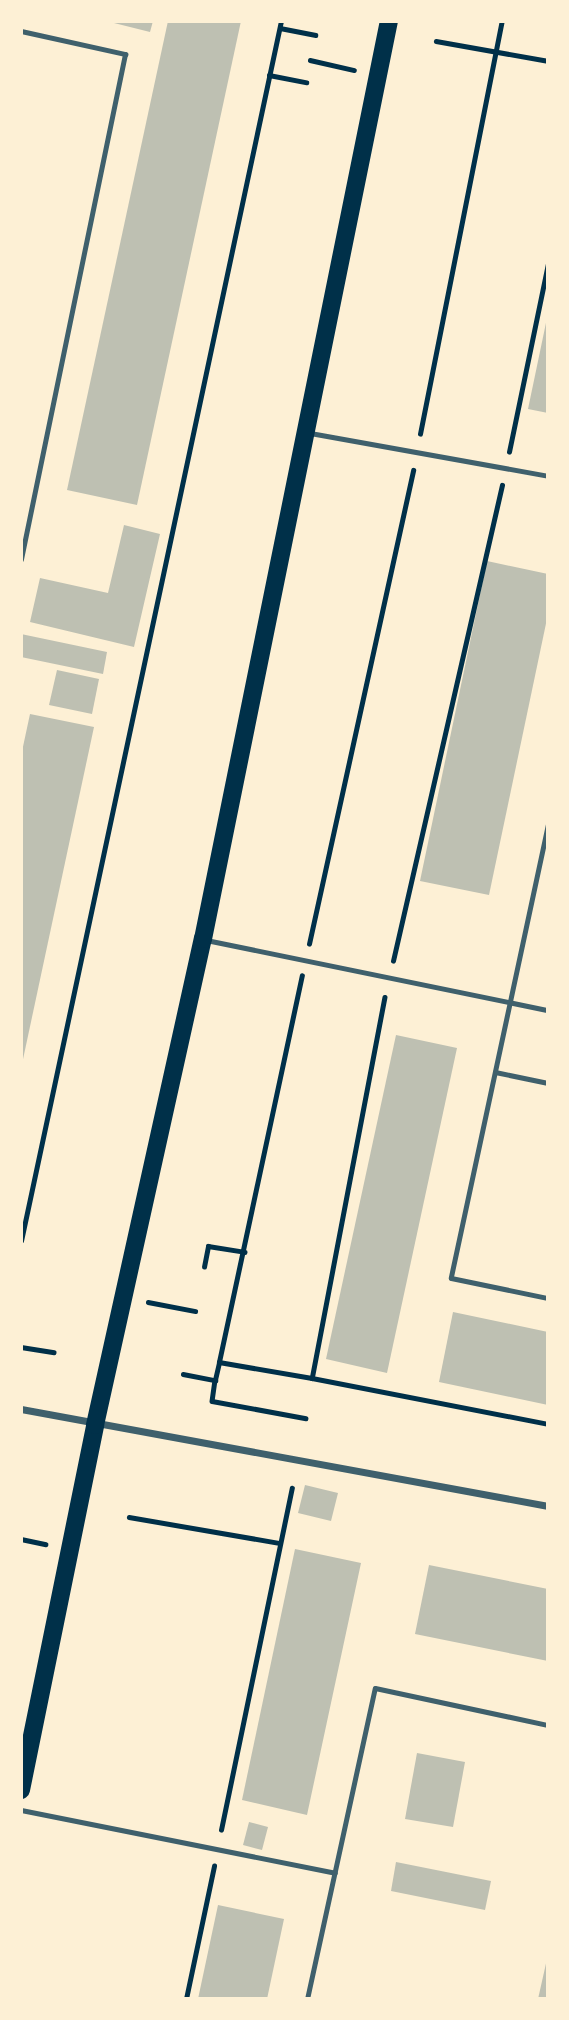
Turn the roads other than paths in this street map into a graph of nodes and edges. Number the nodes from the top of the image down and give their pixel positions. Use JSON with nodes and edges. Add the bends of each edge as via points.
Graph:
{"nodes":[{"id":1,"x":389,"y":21,"type":"edge"},
{"id":2,"x":21,"y":31,"type":"edge"},
{"id":3,"x":307,"y":432,"type":"junction"},
{"id":4,"x":548,"y":476,"type":"edge"},
{"id":5,"x":21,"y":559,"type":"edge"},
{"id":6,"x":548,"y":824,"type":"edge"},
{"id":7,"x":203,"y":939,"type":"junction"},
{"id":8,"x":510,"y":1002,"type":"junction"},
{"id":9,"x":548,"y":1010,"type":"edge"},
{"id":10,"x":495,"y":1072,"type":"junction"},
{"id":11,"x":548,"y":1083,"type":"edge"},
{"id":12,"x":548,"y":1298,"type":"edge"},
{"id":13,"x":21,"y":1409,"type":"edge"},
{"id":14,"x":95,"y":1425,"type":"junction"},
{"id":15,"x":548,"y":1506,"type":"edge"},
{"id":16,"x":548,"y":1725,"type":"edge"},
{"id":17,"x":21,"y":1790,"type":"edge"},
{"id":18,"x":21,"y":1810,"type":"edge"},
{"id":19,"x":335,"y":1873,"type":"junction"},
{"id":20,"x":307,"y":1999,"type":"edge"}],
"edges":[{"from":1,"to":3,"type":"main road"},
{"from":2,"to":5,"type":"lane","via":[[125,54]]},
{"from":3,"to":4,"type":"lane"},
{"from":3,"to":7,"type":"main road"},
{"from":6,"to":8,"type":"lane"},
{"from":7,"to":8,"type":"lane"},
{"from":7,"to":14,"type":"main road"},
{"from":8,"to":9,"type":"lane"},
{"from":8,"to":10,"type":"lane"},
{"from":10,"to":11,"type":"lane"},
{"from":10,"to":12,"type":"lane","via":[[451,1278]]},
{"from":13,"to":14,"type":"street"},
{"from":14,"to":15,"type":"street"},
{"from":14,"to":17,"type":"main road"},
{"from":16,"to":19,"type":"lane","via":[[375,1688]]},
{"from":18,"to":19,"type":"lane"},
{"from":19,"to":20,"type":"lane"}]}
